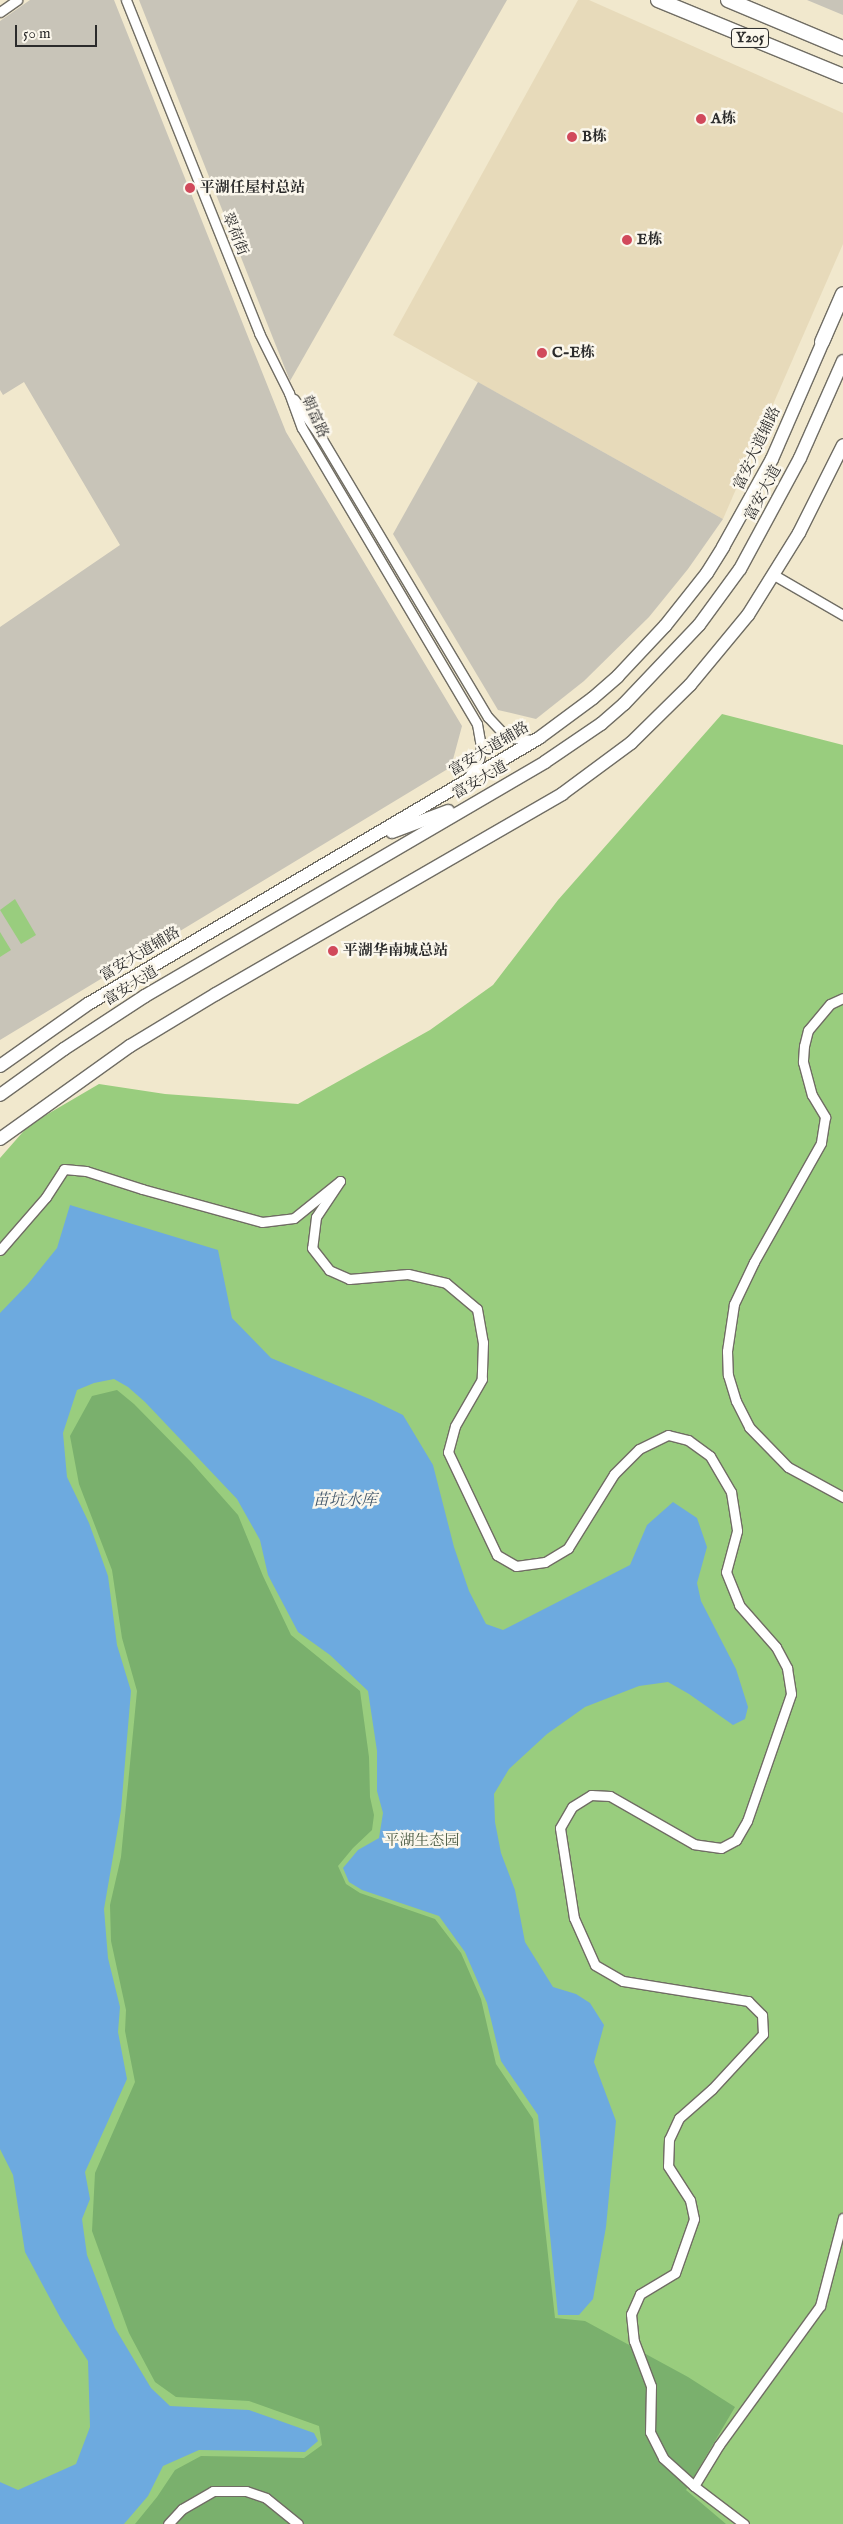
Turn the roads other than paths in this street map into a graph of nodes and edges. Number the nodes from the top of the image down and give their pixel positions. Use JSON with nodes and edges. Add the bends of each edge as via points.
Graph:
{"nodes":[{"id":1,"x":17,"y":0,"type":"edge"},
{"id":2,"x":126,"y":0,"type":"edge"},
{"id":3,"x":658,"y":0,"type":"edge"},
{"id":4,"x":728,"y":0,"type":"edge"},
{"id":5,"x":0,"y":12,"type":"edge"},
{"id":6,"x":843,"y":48,"type":"edge"},
{"id":7,"x":843,"y":76,"type":"edge"},
{"id":8,"x":843,"y":294,"type":"edge"},
{"id":9,"x":843,"y":310,"type":"edge"},
{"id":10,"x":822,"y":342,"type":"junction"},
{"id":11,"x":843,"y":361,"type":"edge"},
{"id":12,"x":289,"y":393,"type":"junction"},
{"id":13,"x":843,"y":446,"type":"edge"},
{"id":14,"x":774,"y":575,"type":"junction"},
{"id":15,"x":843,"y":615,"type":"edge"},
{"id":16,"x":539,"y":738,"type":"junction"},
{"id":17,"x":463,"y":783,"type":"junction"},
{"id":18,"x":481,"y":799,"type":"junction"},
{"id":19,"x":361,"y":843,"type":"junction"},
{"id":20,"x":843,"y":998,"type":"edge"},
{"id":21,"x":0,"y":1066,"type":"edge"},
{"id":22,"x":0,"y":1095,"type":"edge"},
{"id":23,"x":0,"y":1139,"type":"edge"},
{"id":24,"x":0,"y":1250,"type":"edge"},
{"id":25,"x":843,"y":1497,"type":"edge"},
{"id":26,"x":843,"y":2218,"type":"edge"},
{"id":27,"x":694,"y":2486,"type":"junction"},
{"id":28,"x":168,"y":2524,"type":"edge"},
{"id":29,"x":298,"y":2524,"type":"edge"},
{"id":30,"x":744,"y":2524,"type":"edge"}],
"edges":[{"from":1,"to":5,"type":"street"},
{"from":2,"to":12,"type":"street","name":"翠荷街","via":[[259,333]]},
{"from":3,"to":7,"type":"main road","number":"Y205"},
{"from":4,"to":6,"type":"main road","number":"Y205"},
{"from":8,"to":10,"type":"main road"},
{"from":9,"to":10,"type":"main road","name":"富安大道辅路"},
{"from":10,"to":16,"type":"main road","name":"富安大道辅路","via":[[756,490],[707,573],[665,626],[618,676]]},
{"from":11,"to":18,"type":"main road","name":"富安大道","via":[[800,458],[761,532],[740,569],[699,625],[648,681],[601,724],[545,762]]},
{"from":12,"to":16,"type":"street","name":"朝富路","via":[[322,439],[488,717],[503,733],[513,738],[530,741]]},
{"from":12,"to":17,"type":"street","name":"朝富路","via":[[311,445],[477,724],[482,747],[473,771]]},
{"from":13,"to":14,"type":"main road"},
{"from":14,"to":15,"type":"street"},
{"from":14,"to":23,"type":"main road","via":[[731,637],[690,685],[631,744],[584,779],[173,1019]]},
{"from":16,"to":17,"type":"main road","name":"富安大道辅路"},
{"from":17,"to":19,"type":"main road","name":"富安大道辅路"},
{"from":18,"to":19,"type":"main road"},
{"from":18,"to":22,"type":"main road","name":"富安大道","via":[[145,996]]},
{"from":19,"to":21,"type":"main road","name":"富安大道辅路","via":[[88,1004]]},
{"from":20,"to":25,"type":"street","via":[[830,1004],[808,1030],[804,1046],[803,1062],[812,1095],[825,1117],[821,1143],[734,1304],[727,1351],[728,1375],[749,1427],[788,1467]]},
{"from":24,"to":27,"type":"street","via":[[46,1197],[64,1169],[86,1171],[262,1222],[294,1218],[340,1181],[316,1217],[312,1248],[329,1270],[349,1279],[408,1274],[446,1283],[477,1309],[483,1342],[482,1379],[455,1426],[448,1452],[497,1555],[516,1566],[545,1562],[568,1548],[614,1474],[639,1449],[668,1435],[688,1440],[710,1456],[731,1492],[738,1531],[726,1572],[738,1605],[776,1647],[787,1668],[791,1694],[747,1821],[736,1840],[721,1848],[694,1844],[610,1796],[591,1795],[572,1807],[560,1828],[574,1918],[595,1965],[623,1981],[748,2001],[762,2015],[763,2034],[712,2089],[679,2118],[669,2139],[668,2166],[690,2200],[694,2219],[675,2273],[640,2294],[630,2314],[634,2341],[651,2386],[650,2432],[663,2458]]},
{"from":26,"to":27,"type":"street","via":[[820,2306],[719,2445]]},
{"from":27,"to":30,"type":"street"},
{"from":28,"to":29,"type":"street","via":[[182,2509],[213,2491],[246,2491],[266,2498]]}]}
